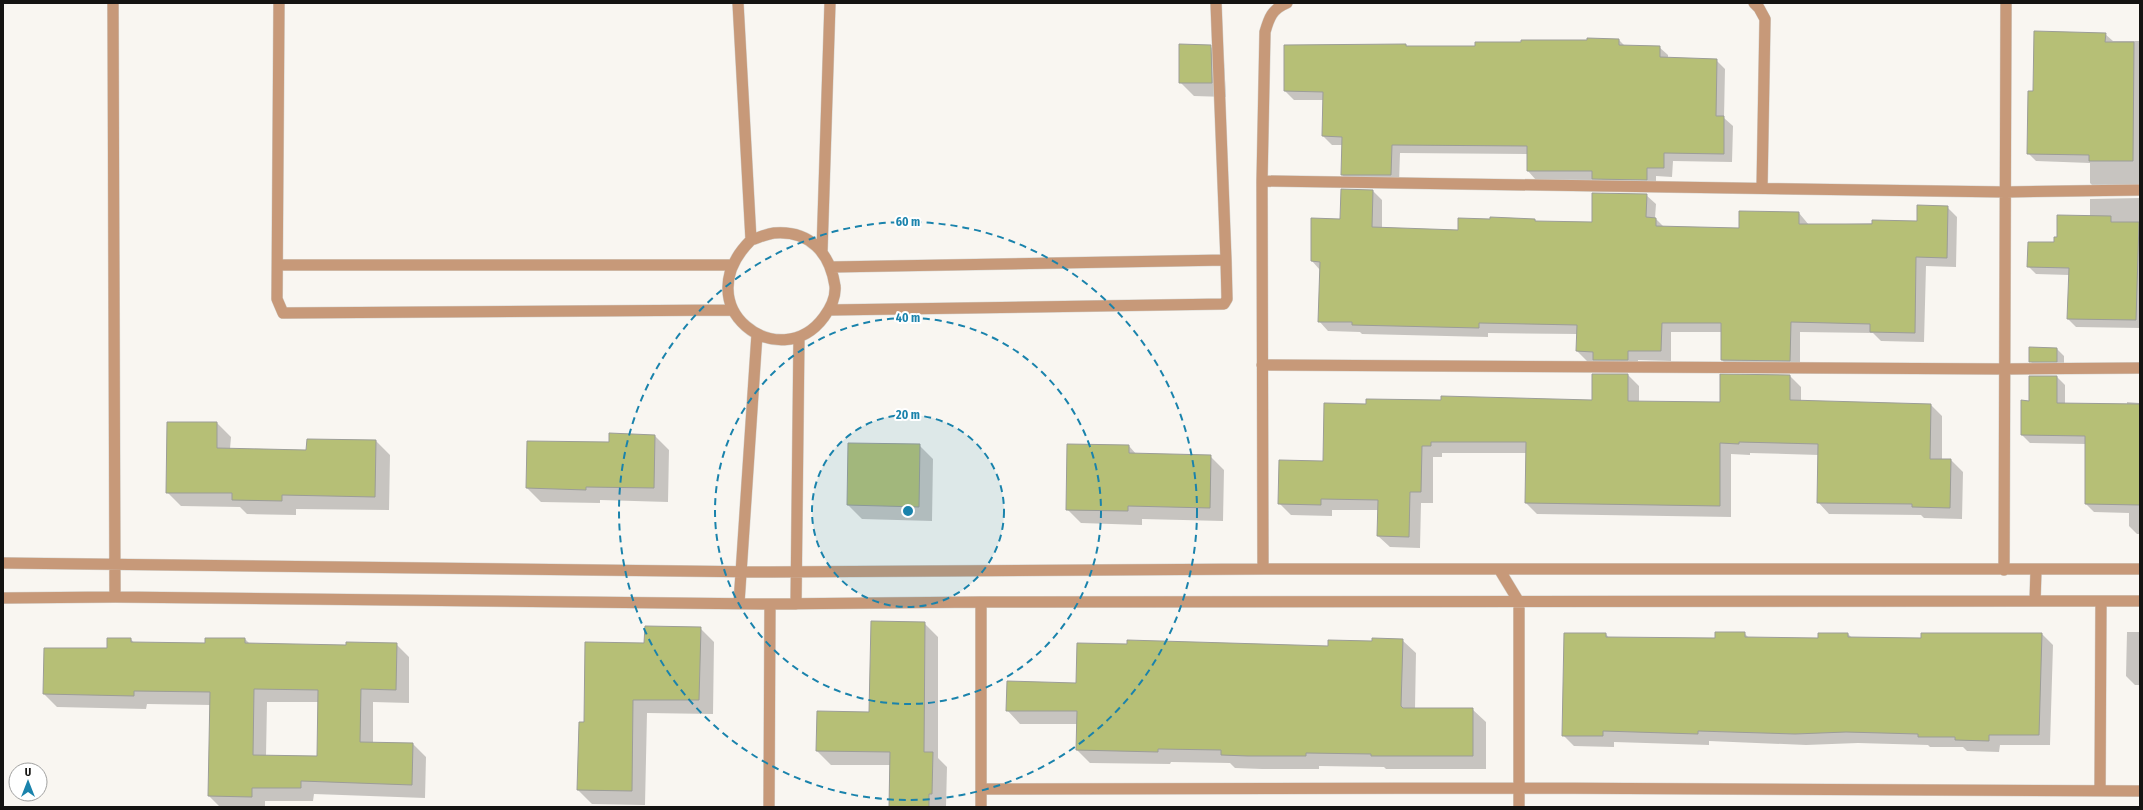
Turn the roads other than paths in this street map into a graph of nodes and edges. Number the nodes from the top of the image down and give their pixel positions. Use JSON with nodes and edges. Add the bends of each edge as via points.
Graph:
{"nodes":[{"id":1,"x":113,"y":3,"type":"edge"},
{"id":2,"x":279,"y":3,"type":"edge"},
{"id":3,"x":738,"y":3,"type":"edge"},
{"id":4,"x":830,"y":3,"type":"edge"},
{"id":5,"x":1216,"y":3,"type":"edge"},
{"id":6,"x":1287,"y":3,"type":"edge"},
{"id":7,"x":1754,"y":3,"type":"edge"},
{"id":8,"x":2006,"y":3,"type":"edge"},
{"id":9,"x":1262,"y":181,"type":"junction"},
{"id":10,"x":1762,"y":188,"type":"junction"},
{"id":11,"x":2140,"y":190,"type":"edge"},
{"id":12,"x":2006,"y":192,"type":"junction"},
{"id":13,"x":751,"y":240,"type":"junction"},
{"id":14,"x":822,"y":251,"type":"junction"},
{"id":15,"x":1226,"y":260,"type":"junction"},
{"id":16,"x":278,"y":265,"type":"junction"},
{"id":17,"x":731,"y":265,"type":"junction"},
{"id":18,"x":832,"y":267,"type":"junction"},
{"id":19,"x":732,"y":310,"type":"junction"},
{"id":20,"x":830,"y":310,"type":"junction"},
{"id":21,"x":757,"y":334,"type":"junction"},
{"id":22,"x":799,"y":337,"type":"junction"},
{"id":23,"x":1262,"y":365,"type":"junction"},
{"id":24,"x":2140,"y":368,"type":"edge"},
{"id":25,"x":2005,"y":369,"type":"junction"},
{"id":26,"x":3,"y":563,"type":"edge"},
{"id":27,"x":116,"y":565,"type":"junction"},
{"id":28,"x":1263,"y":569,"type":"junction"},
{"id":29,"x":1499,"y":569,"type":"junction"},
{"id":30,"x":2140,"y":569,"type":"edge"},
{"id":31,"x":741,"y":570,"type":"junction"},
{"id":32,"x":2004,"y":570,"type":"junction"},
{"id":33,"x":2036,"y":570,"type":"junction"},
{"id":34,"x":796,"y":572,"type":"junction"},
{"id":35,"x":115,"y":596,"type":"junction"},
{"id":36,"x":3,"y":598,"type":"edge"},
{"id":37,"x":2035,"y":601,"type":"junction"},
{"id":38,"x":2101,"y":601,"type":"junction"},
{"id":39,"x":2140,"y":601,"type":"edge"},
{"id":40,"x":980,"y":602,"type":"junction"},
{"id":41,"x":1518,"y":602,"type":"junction"},
{"id":42,"x":739,"y":604,"type":"junction"},
{"id":43,"x":770,"y":604,"type":"junction"},
{"id":44,"x":796,"y":604,"type":"junction"},
{"id":45,"x":1518,"y":788,"type":"junction"},
{"id":46,"x":981,"y":789,"type":"junction"},
{"id":47,"x":2100,"y":790,"type":"junction"},
{"id":48,"x":2140,"y":791,"type":"edge"},
{"id":49,"x":769,"y":807,"type":"edge"},
{"id":50,"x":981,"y":807,"type":"edge"},
{"id":51,"x":1518,"y":807,"type":"edge"}],
"edges":[{"from":1,"to":27,"type":"street"},
{"from":2,"to":16,"type":"street"},
{"from":3,"to":13,"type":"street"},
{"from":4,"to":14,"type":"street"},
{"from":5,"to":15,"type":"street"},
{"from":6,"to":9,"type":"street","via":[[1270,15],[1265,32]]},
{"from":7,"to":10,"type":"street","via":[[1765,19]]},
{"from":8,"to":12,"type":"street"},
{"from":9,"to":10,"type":"street"},
{"from":9,"to":23,"type":"street"},
{"from":10,"to":12,"type":"street"},
{"from":11,"to":12,"type":"street"},
{"from":12,"to":25,"type":"street"},
{"from":13,"to":14,"type":"street","via":[[773,233],[791,233],[808,240]]},
{"from":13,"to":17,"type":"street"},
{"from":14,"to":18,"type":"street"},
{"from":15,"to":18,"type":"street"},
{"from":15,"to":20,"type":"street","via":[[1227,299],[1221,305]]},
{"from":16,"to":17,"type":"street"},
{"from":16,"to":19,"type":"street","via":[[277,299],[283,312]]},
{"from":17,"to":19,"type":"street","via":[[727,288]]},
{"from":18,"to":20,"type":"street","via":[[835,289]]},
{"from":19,"to":21,"type":"street","via":[[742,324]]},
{"from":20,"to":22,"type":"street","via":[[817,326]]},
{"from":21,"to":22,"type":"street","via":[[770,339],[785,340]]},
{"from":21,"to":31,"type":"street"},
{"from":22,"to":34,"type":"street"},
{"from":23,"to":25,"type":"street"},
{"from":23,"to":28,"type":"street"},
{"from":24,"to":25,"type":"street"},
{"from":25,"to":32,"type":"street"},
{"from":26,"to":27,"type":"street"},
{"from":27,"to":31,"type":"street"},
{"from":27,"to":35,"type":"street"},
{"from":28,"to":29,"type":"street"},
{"from":28,"to":34,"type":"street"},
{"from":29,"to":32,"type":"street"},
{"from":29,"to":41,"type":"street"},
{"from":30,"to":33,"type":"street"},
{"from":31,"to":34,"type":"street"},
{"from":31,"to":42,"type":"street"},
{"from":32,"to":33,"type":"street"},
{"from":33,"to":37,"type":"street"},
{"from":34,"to":44,"type":"street"},
{"from":35,"to":36,"type":"street"},
{"from":35,"to":42,"type":"street"},
{"from":37,"to":38,"type":"street"},
{"from":37,"to":41,"type":"street"},
{"from":38,"to":39,"type":"street"},
{"from":38,"to":47,"type":"street"},
{"from":40,"to":41,"type":"street"},
{"from":40,"to":44,"type":"street"},
{"from":40,"to":46,"type":"street"},
{"from":41,"to":45,"type":"street"},
{"from":42,"to":43,"type":"street"},
{"from":43,"to":44,"type":"street"},
{"from":43,"to":49,"type":"street"},
{"from":45,"to":46,"type":"street"},
{"from":45,"to":47,"type":"street"},
{"from":45,"to":51,"type":"street"},
{"from":46,"to":50,"type":"street"},
{"from":47,"to":48,"type":"street"}]}
